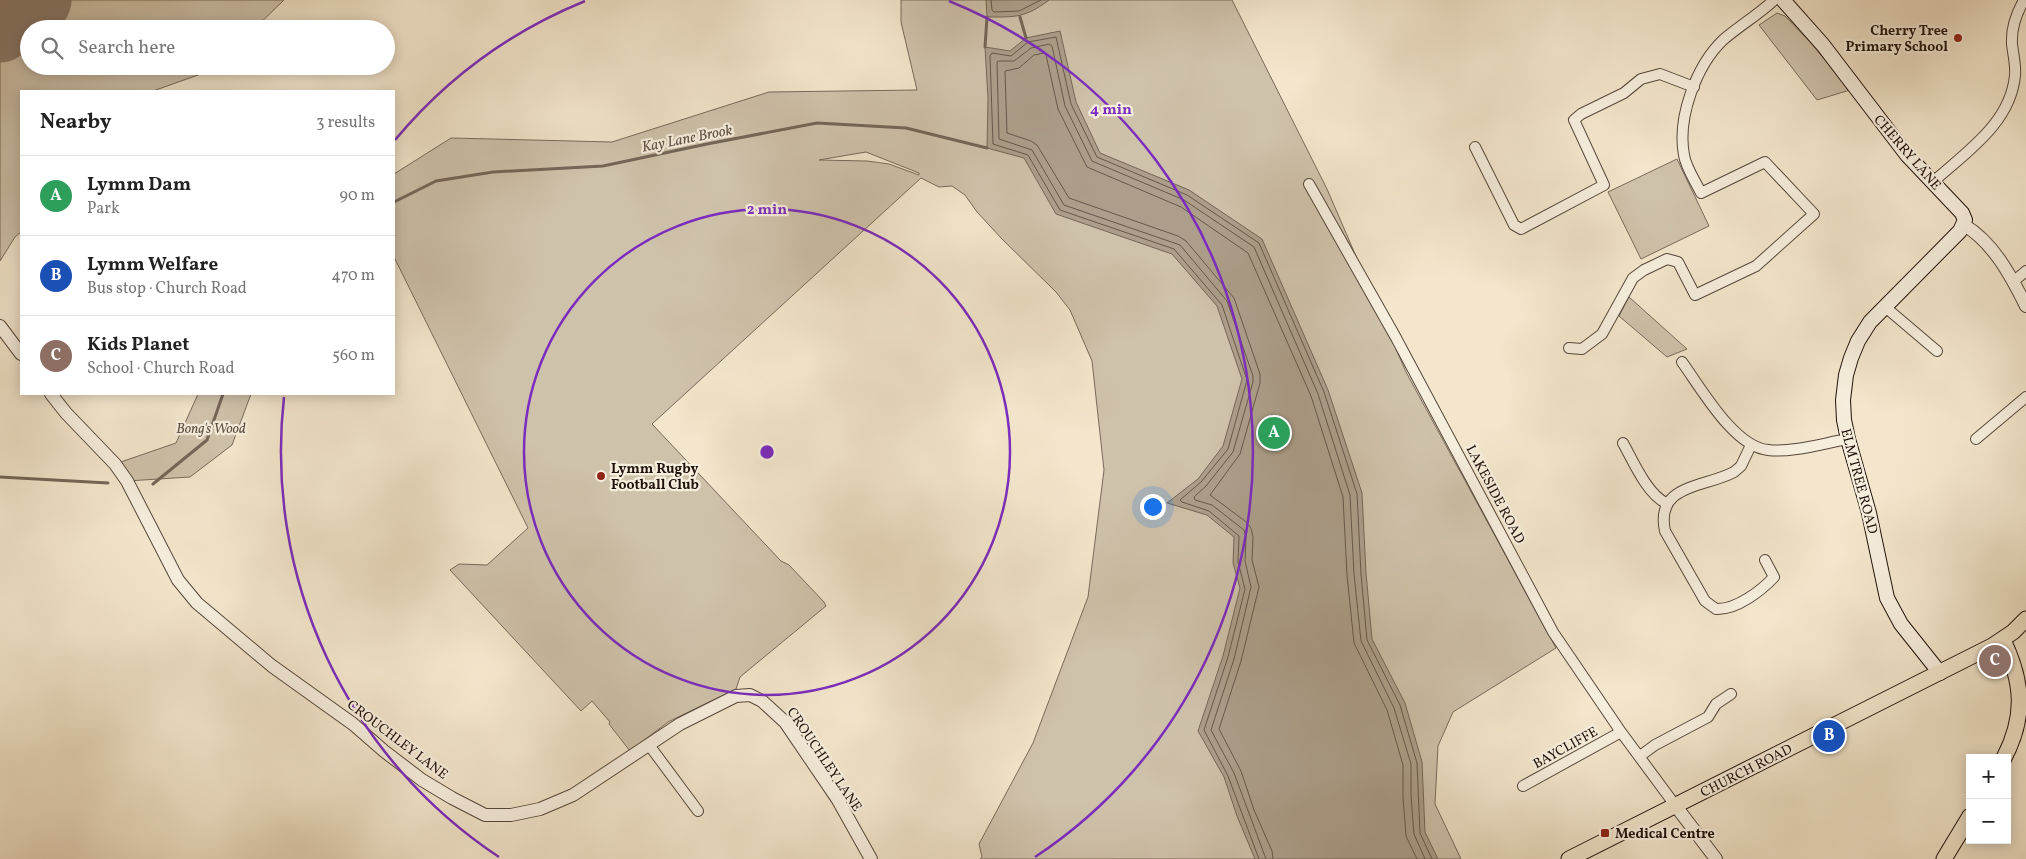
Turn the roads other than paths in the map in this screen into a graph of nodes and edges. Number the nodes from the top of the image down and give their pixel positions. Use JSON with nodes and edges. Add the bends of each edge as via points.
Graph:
{"nodes":[{"id":1,"x":1774,"y":0,"type":"edge"},
{"id":2,"x":1783,"y":0,"type":"edge"},
{"id":3,"x":2024,"y":0,"type":"edge"},
{"id":4,"x":1694,"y":87,"type":"junction"},
{"id":5,"x":1474,"y":147,"type":"dead end"},
{"id":6,"x":1933,"y":182,"type":"junction"},
{"id":7,"x":1309,"y":184,"type":"dead end"},
{"id":8,"x":1964,"y":225,"type":"junction"},
{"id":9,"x":2026,"y":271,"type":"edge"},
{"id":10,"x":2014,"y":282,"type":"junction"},
{"id":11,"x":1884,"y":306,"type":"junction"},
{"id":12,"x":2026,"y":306,"type":"edge"},
{"id":13,"x":0,"y":326,"type":"edge"},
{"id":14,"x":1569,"y":348,"type":"dead end"},
{"id":15,"x":1937,"y":350,"type":"dead end"},
{"id":16,"x":20,"y":353,"type":"edge"},
{"id":17,"x":1682,"y":362,"type":"dead end"},
{"id":18,"x":52,"y":395,"type":"edge"},
{"id":19,"x":2026,"y":397,"type":"edge"},
{"id":20,"x":1848,"y":439,"type":"junction"},
{"id":21,"x":1976,"y":439,"type":"dead end"},
{"id":22,"x":1623,"y":442,"type":"dead end"},
{"id":23,"x":1751,"y":445,"type":"junction"},
{"id":24,"x":1666,"y":503,"type":"junction"},
{"id":25,"x":1765,"y":560,"type":"dead end"},
{"id":26,"x":2026,"y":619,"type":"edge"},
{"id":27,"x":2003,"y":640,"type":"junction"},
{"id":28,"x":1940,"y":673,"type":"junction"},
{"id":29,"x":1731,"y":694,"type":"dead end"},
{"id":30,"x":1621,"y":732,"type":"junction"},
{"id":31,"x":649,"y":745,"type":"junction"},
{"id":32,"x":2006,"y":754,"type":"edge"},
{"id":33,"x":1640,"y":756,"type":"junction"},
{"id":34,"x":1523,"y":786,"type":"dead end"},
{"id":35,"x":1675,"y":805,"type":"junction"},
{"id":36,"x":698,"y":811,"type":"dead end"},
{"id":37,"x":1966,"y":823,"type":"edge"},
{"id":38,"x":1712,"y":858,"type":"edge"},
{"id":39,"x":871,"y":859,"type":"edge"},
{"id":40,"x":1570,"y":859,"type":"edge"},
{"id":41,"x":1944,"y":859,"type":"edge"}],
"edges":[{"from":1,"to":4,"type":"street","via":[[1723,41],[1704,65]]},
{"from":2,"to":6,"type":"main road","name":"CHERRY LANE","via":[[1823,45],[1907,155]]},
{"from":3,"to":6,"type":"street","via":[[2013,26],[2016,73],[2006,109],[1996,124]]},
{"from":4,"to":5,"type":"street","via":[[1660,74],[1641,79],[1624,93],[1581,114],[1574,120],[1604,186],[1521,229],[1514,224]]},
{"from":4,"to":14,"type":"street","via":[[1683,116],[1682,137],[1684,158],[1702,193],[1765,162],[1814,214],[1756,266],[1695,295],[1678,262],[1667,259],[1644,270],[1633,278],[1602,334],[1582,349]]},
{"from":6,"to":8,"type":"main road","name":"CHERRY LANE","via":[[1962,213]]},
{"from":7,"to":30,"type":"street","name":"LAKESIDE ROAD","via":[[1395,336],[1553,632]]},
{"from":8,"to":10,"type":"street","name":"CHERRY LANE","via":[[1980,235]]},
{"from":8,"to":11,"type":"main road","name":"ELM TREE ROAD"},
{"from":9,"to":10,"type":"street"},
{"from":10,"to":12,"type":"street","name":"CHERRY LANE"},
{"from":11,"to":15,"type":"street"},
{"from":11,"to":20,"type":"main road","name":"ELM TREE ROAD","via":[[1858,341],[1846,375],[1842,400]]},
{"from":13,"to":16,"type":"street"},
{"from":17,"to":23,"type":"street","via":[[1731,428]]},
{"from":18,"to":31,"type":"street","name":"CROUCHLEY LANE","via":[[127,481],[178,580],[197,603],[272,666],[354,724],[422,780],[452,798],[485,815],[511,815],[540,809],[572,795]]},
{"from":19,"to":21,"type":"street"},
{"from":20,"to":23,"type":"street","via":[[1779,450]]},
{"from":20,"to":28,"type":"main road","name":"ELM TREE ROAD","via":[[1869,513],[1887,598],[1901,624]]},
{"from":22,"to":24,"type":"street","via":[[1649,488]]},
{"from":23,"to":24,"type":"street","via":[[1741,466],[1734,472],[1680,492]]},
{"from":24,"to":25,"type":"street","via":[[1665,531],[1710,605],[1721,609],[1732,606],[1768,584],[1774,577]]},
{"from":26,"to":27,"type":"main road","name":"CHURCH ROAD"},
{"from":27,"to":28,"type":"main road","name":"CHURCH ROAD"},
{"from":27,"to":32,"type":"main road","via":[[2020,687],[2018,722]]},
{"from":28,"to":35,"type":"main road","name":"CHURCH ROAD"},
{"from":29,"to":33,"type":"street","via":[[1716,704],[1708,716]]},
{"from":30,"to":33,"type":"street","name":"LAKESIDE ROAD"},
{"from":30,"to":34,"type":"street","name":"BAYCLIFFE"},
{"from":31,"to":36,"type":"street"},
{"from":31,"to":39,"type":"street","name":"CROUCHLEY LANE","via":[[680,724],[736,696],[750,695],[762,701],[785,722],[838,800]]},
{"from":33,"to":35,"type":"street","name":"LAKESIDE ROAD"},
{"from":35,"to":38,"type":"street"},
{"from":35,"to":40,"type":"main road","name":"CHURCH ROAD"},
{"from":37,"to":41,"type":"main road"}]}
